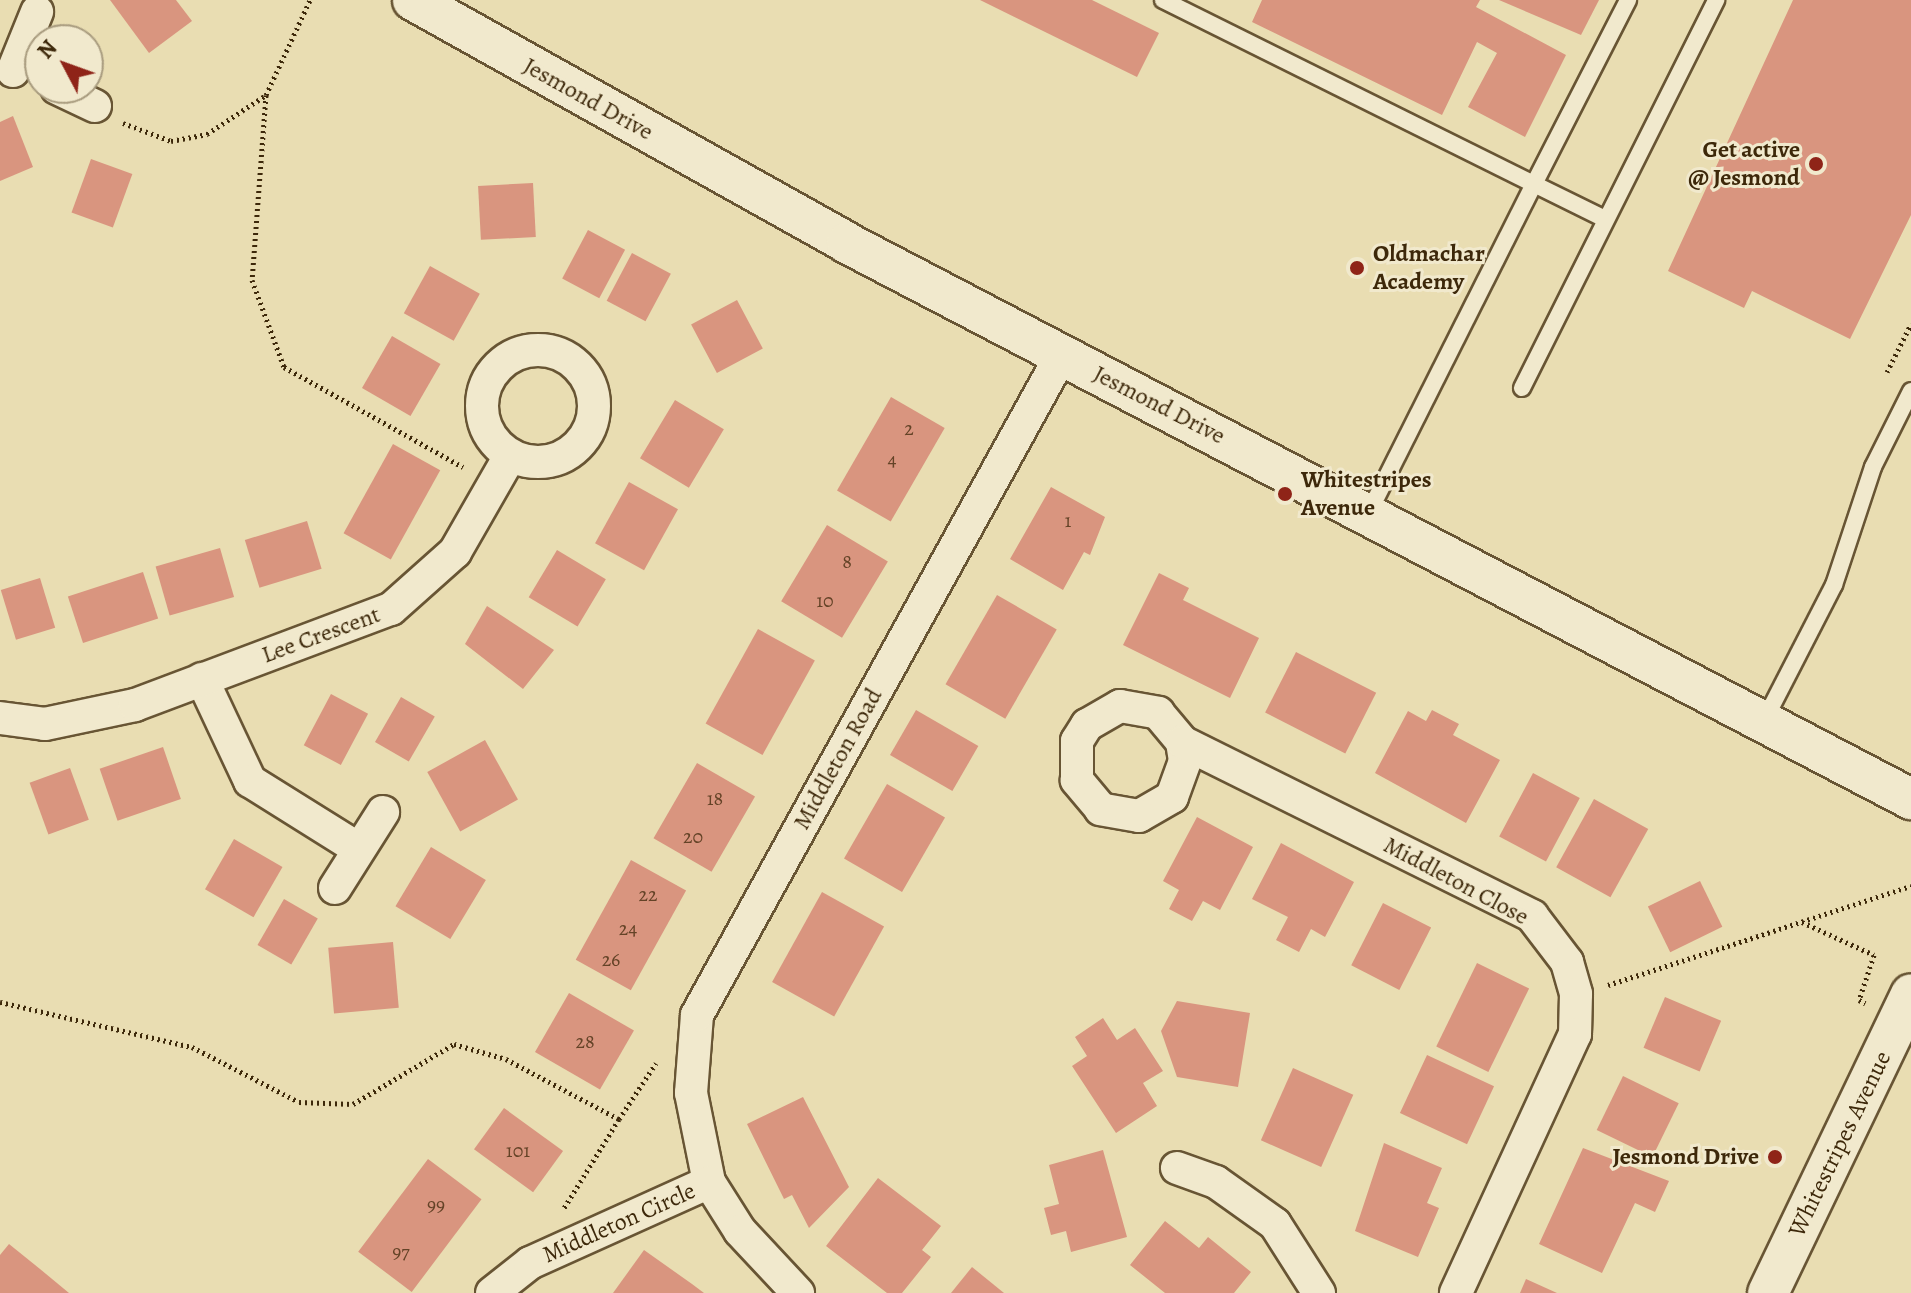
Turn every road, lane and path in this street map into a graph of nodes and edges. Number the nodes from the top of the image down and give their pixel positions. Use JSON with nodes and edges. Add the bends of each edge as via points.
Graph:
{"nodes":[{"id":1,"x":310,"y":0,"type":"edge"},
{"id":2,"x":413,"y":0,"type":"edge"},
{"id":3,"x":1163,"y":0,"type":"edge"},
{"id":4,"x":1628,"y":0,"type":"edge"},
{"id":5,"x":1716,"y":0,"type":"edge"},
{"id":6,"x":37,"y":12,"type":"dead end"},
{"id":7,"x":18,"y":72,"type":"edge"},
{"id":8,"x":266,"y":95,"type":"junction"},
{"id":9,"x":91,"y":104,"type":"edge"},
{"id":10,"x":95,"y":106,"type":"joint"},
{"id":11,"x":1534,"y":184,"type":"junction"},
{"id":12,"x":1605,"y":219,"type":"junction"},
{"id":13,"x":1911,"y":324,"type":"edge"},
{"id":14,"x":1061,"y":356,"type":"junction"},
{"id":15,"x":1522,"y":388,"type":"dead end"},
{"id":16,"x":1911,"y":391,"type":"edge"},
{"id":17,"x":510,"y":456,"type":"dead end"},
{"id":18,"x":493,"y":484,"type":"junction"},
{"id":19,"x":1369,"y":512,"type":"junction"},
{"id":20,"x":202,"y":679,"type":"junction"},
{"id":21,"x":0,"y":718,"type":"edge"},
{"id":22,"x":1762,"y":726,"type":"junction"},
{"id":23,"x":1182,"y":742,"type":"dead end"},
{"id":24,"x":1911,"y":799,"type":"edge"},
{"id":25,"x":383,"y":812,"type":"dead end"},
{"id":26,"x":359,"y":849,"type":"junction"},
{"id":27,"x":1911,"y":886,"type":"edge"},
{"id":28,"x":335,"y":888,"type":"dead end"},
{"id":29,"x":1801,"y":921,"type":"junction"},
{"id":30,"x":1576,"y":994,"type":"junction"},
{"id":31,"x":0,"y":1004,"type":"edge"},
{"id":32,"x":1905,"y":1007,"type":"edge"},
{"id":33,"x":1177,"y":1168,"type":"dead end"},
{"id":34,"x":709,"y":1182,"type":"junction"},
{"id":35,"x":530,"y":1263,"type":"junction"},
{"id":36,"x":492,"y":1293,"type":"edge"},
{"id":37,"x":798,"y":1293,"type":"edge"},
{"id":38,"x":1319,"y":1293,"type":"edge"},
{"id":39,"x":1456,"y":1293,"type":"edge"},
{"id":40,"x":1768,"y":1293,"type":"edge"}],
"edges":[{"from":1,"to":8,"type":"path"},
{"from":2,"to":14,"type":"street","name":"Jesmond Drive"},
{"from":3,"to":11,"type":"lane"},
{"from":4,"to":11,"type":"lane"},
{"from":5,"to":12,"type":"lane"},
{"from":6,"to":7,"type":"street"},
{"from":8,"to":10,"type":"path","via":[[207,134],[171,141],[139,133]]},
{"from":8,"to":18,"type":"path","via":[[252,280],[284,367]]},
{"from":9,"to":10,"type":"street"},
{"from":11,"to":12,"type":"lane"},
{"from":11,"to":19,"type":"lane"},
{"from":12,"to":15,"type":"lane"},
{"from":13,"to":16,"type":"path","via":[[1884,378]]},
{"from":14,"to":19,"type":"street","name":"Jesmond Drive"},
{"from":14,"to":34,"type":"street","name":"Middleton Road","via":[[697,1015],[691,1093]]},
{"from":16,"to":22,"type":"lane","via":[[1873,467],[1834,585]]},
{"from":17,"to":18,"type":"street","name":"Lee Crescent"},
{"from":18,"to":20,"type":"street","name":"Lee Crescent","via":[[455,552],[391,609]]},
{"from":19,"to":22,"type":"street","name":"Jesmond Drive"},
{"from":20,"to":21,"type":"street","name":"Lee Crescent","via":[[135,705],[45,724]]},
{"from":20,"to":26,"type":"street","via":[[250,781]]},
{"from":22,"to":24,"type":"street","name":"Jesmond Drive"},
{"from":23,"to":30,"type":"street","name":"Middleton Close","via":[[1532,916],[1567,962]]},
{"from":25,"to":26,"type":"street"},
{"from":26,"to":28,"type":"street"},
{"from":27,"to":29,"type":"path"},
{"from":29,"to":30,"type":"path"},
{"from":29,"to":32,"type":"path","via":[[1874,955],[1859,1000]]},
{"from":30,"to":39,"type":"street","name":"Middleton Close","via":[[1575,1034]]},
{"from":31,"to":35,"type":"path","via":[[192,1047],[299,1102],[353,1104],[454,1044],[506,1059],[619,1119]]},
{"from":32,"to":40,"type":"street","name":"Whitestripes Avenue"},
{"from":33,"to":38,"type":"street","via":[[1216,1182],[1275,1224]]},
{"from":34,"to":35,"type":"street","name":"Middleton Circle"},
{"from":34,"to":37,"type":"street","name":"Middleton Circle","via":[[740,1231]]},
{"from":35,"to":36,"type":"street","name":"Middleton Circle"}]}
